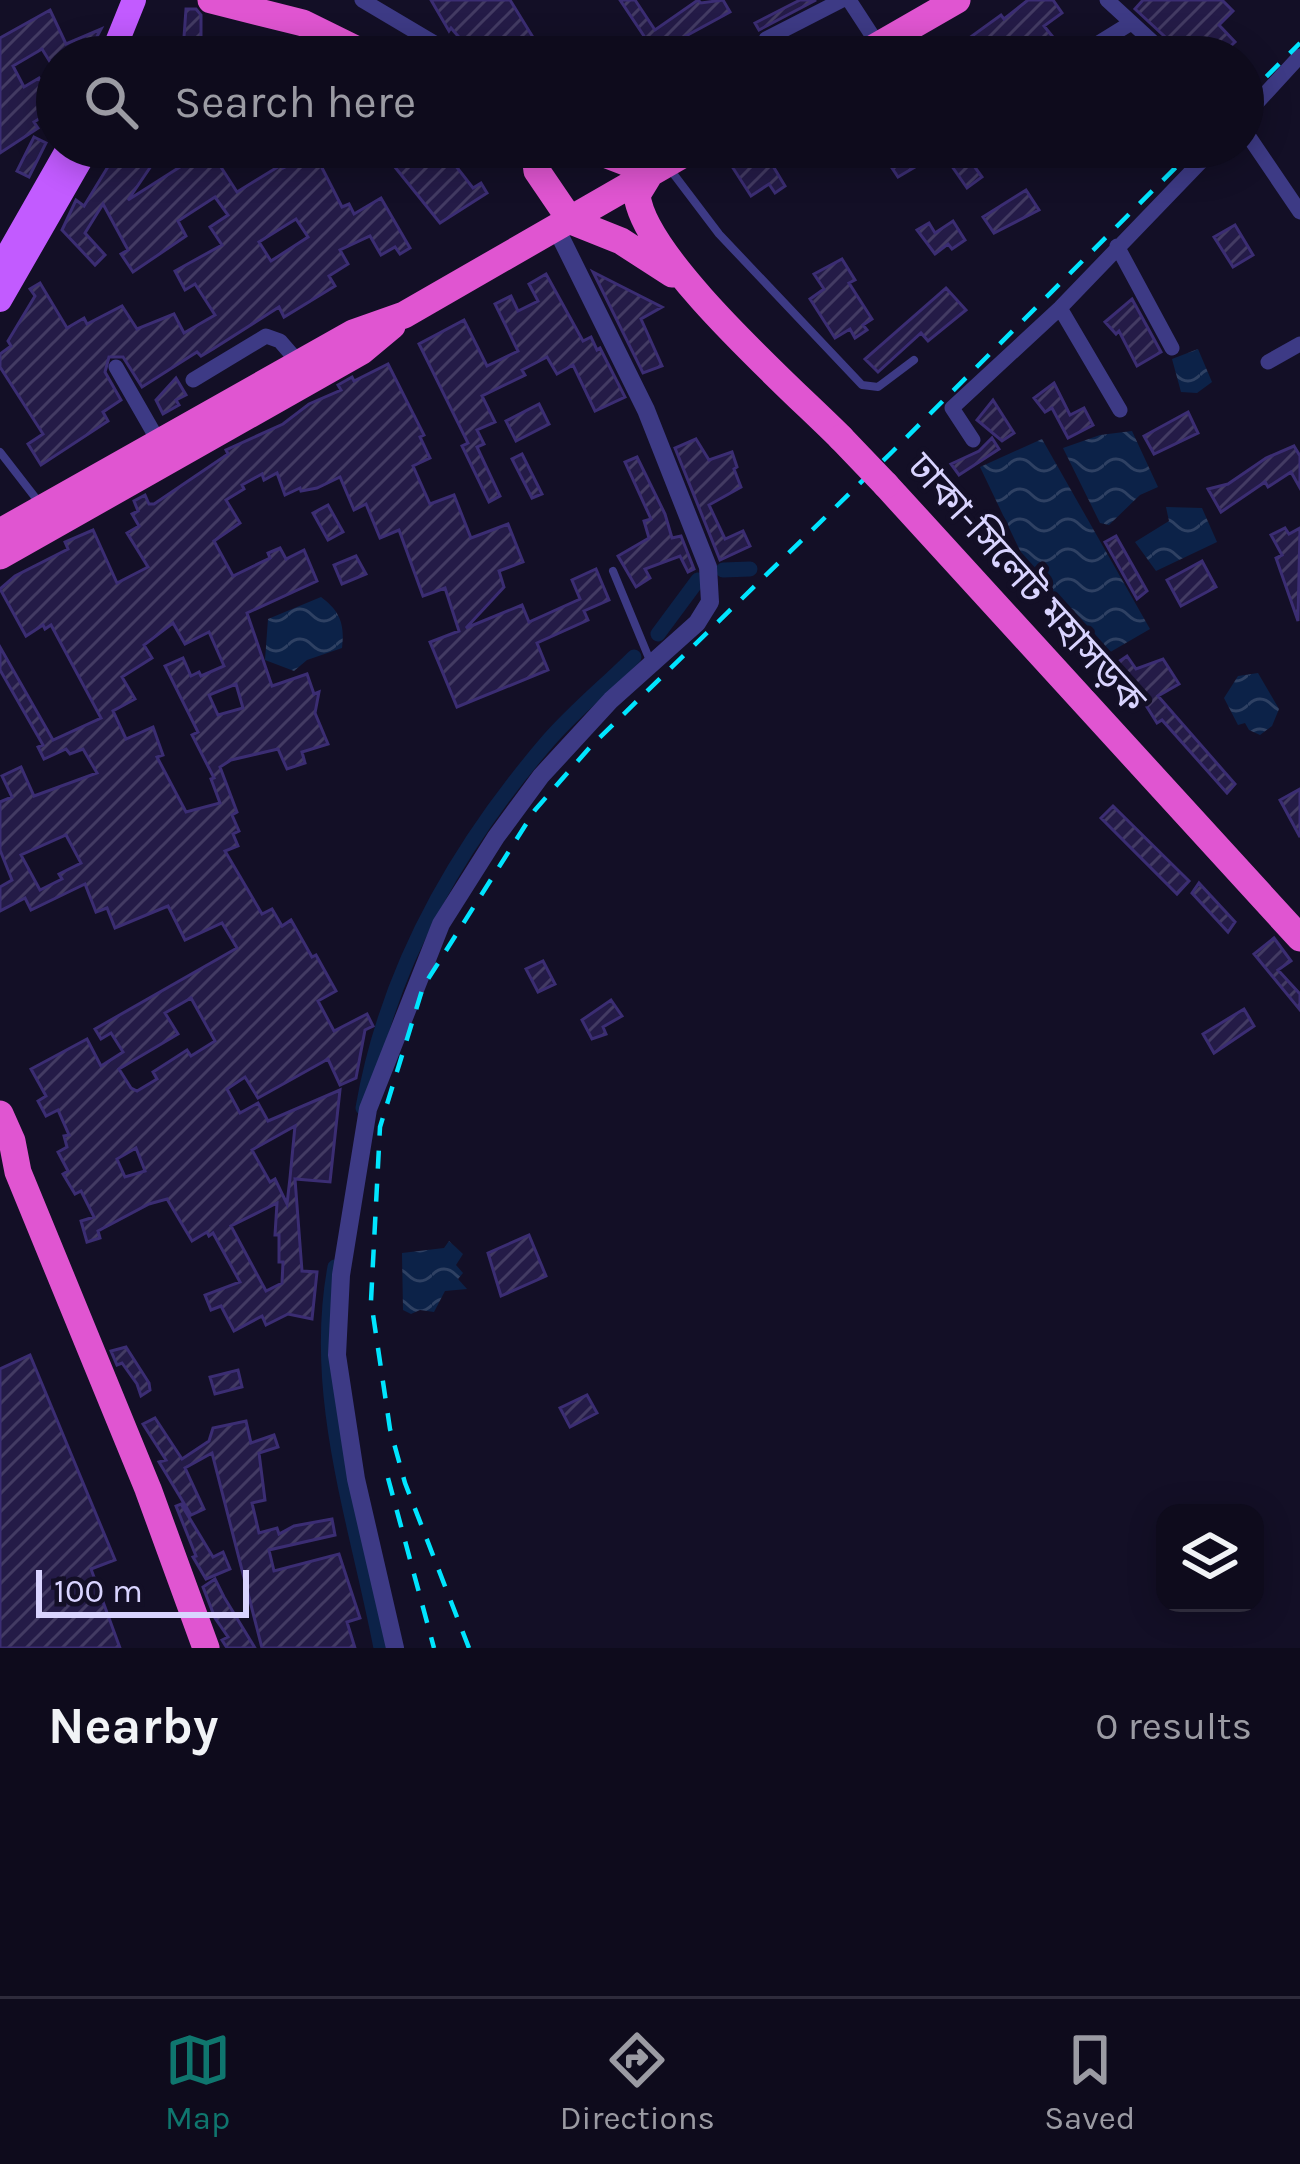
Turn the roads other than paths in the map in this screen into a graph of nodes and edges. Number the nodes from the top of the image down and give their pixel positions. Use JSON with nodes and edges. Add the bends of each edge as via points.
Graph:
{"nodes":[{"id":1,"x":134,"y":0,"type":"edge"},
{"id":2,"x":150,"y":0,"type":"edge"},
{"id":3,"x":212,"y":0,"type":"edge"},
{"id":4,"x":362,"y":0,"type":"edge"},
{"id":5,"x":845,"y":0,"type":"edge"},
{"id":6,"x":957,"y":0,"type":"edge"},
{"id":7,"x":1107,"y":0,"type":"edge"},
{"id":8,"x":1131,"y":23,"type":"junction"},
{"id":9,"x":119,"y":36,"type":"edge"},
{"id":10,"x":136,"y":36,"type":"edge"},
{"id":11,"x":329,"y":36,"type":"edge"},
{"id":12,"x":423,"y":36,"type":"edge"},
{"id":13,"x":772,"y":36,"type":"edge"},
{"id":14,"x":862,"y":36,"type":"edge"},
{"id":15,"x":895,"y":36,"type":"edge"},
{"id":16,"x":1110,"y":36,"type":"edge"},
{"id":17,"x":1145,"y":36,"type":"edge"},
{"id":18,"x":1300,"y":56,"type":"edge"},
{"id":19,"x":1264,"y":95,"type":"edge"},
{"id":20,"x":1264,"y":159,"type":"edge"},
{"id":21,"x":57,"y":168,"type":"edge"},
{"id":22,"x":76,"y":168,"type":"edge"},
{"id":23,"x":537,"y":168,"type":"edge"},
{"id":24,"x":658,"y":168,"type":"junction"},
{"id":25,"x":1194,"y":168,"type":"edge"},
{"id":26,"x":1300,"y":212,"type":"edge"},
{"id":27,"x":564,"y":226,"type":"junction"},
{"id":28,"x":1118,"y":246,"type":"junction"},
{"id":29,"x":0,"y":268,"type":"edge"},
{"id":30,"x":691,"y":285,"type":"junction"},
{"id":31,"x":0,"y":300,"type":"edge"},
{"id":32,"x":1060,"y":308,"type":"junction"},
{"id":33,"x":404,"y":315,"type":"junction"},
{"id":34,"x":1300,"y":344,"type":"edge"},
{"id":35,"x":1172,"y":348,"type":"dead end"},
{"id":36,"x":914,"y":360,"type":"dead end"},
{"id":37,"x":1268,"y":362,"type":"dead end"},
{"id":38,"x":299,"y":363,"type":"junction"},
{"id":39,"x":116,"y":367,"type":"dead end"},
{"id":40,"x":193,"y":380,"type":"dead end"},
{"id":41,"x":1120,"y":410,"type":"dead end"},
{"id":42,"x":973,"y":440,"type":"dead end"},
{"id":43,"x":159,"y":442,"type":"junction"},
{"id":44,"x":0,"y":452,"type":"edge"},
{"id":45,"x":43,"y":507,"type":"junction"},
{"id":46,"x":0,"y":532,"type":"edge"},
{"id":47,"x":0,"y":556,"type":"edge"},
{"id":48,"x":613,"y":571,"type":"dead end"},
{"id":49,"x":652,"y":664,"type":"junction"},
{"id":50,"x":1300,"y":938,"type":"edge"},
{"id":51,"x":0,"y":1114,"type":"edge"},
{"id":52,"x":0,"y":1148,"type":"edge"},
{"id":53,"x":18,"y":1172,"type":"junction"},
{"id":54,"x":206,"y":1648,"type":"edge"},
{"id":55,"x":395,"y":1648,"type":"edge"}],
"edges":[{"from":1,"to":9,"type":"main road"},
{"from":2,"to":10,"type":"main road"},
{"from":3,"to":11,"type":"highway"},
{"from":4,"to":12,"type":"street"},
{"from":5,"to":13,"type":"street"},
{"from":5,"to":14,"type":"street"},
{"from":6,"to":15,"type":"highway"},
{"from":7,"to":8,"type":"street"},
{"from":8,"to":16,"type":"street"},
{"from":8,"to":17,"type":"street"},
{"from":18,"to":19,"type":"street"},
{"from":20,"to":26,"type":"street"},
{"from":21,"to":29,"type":"main road"},
{"from":22,"to":31,"type":"main road"},
{"from":23,"to":27,"type":"highway"},
{"from":24,"to":27,"type":"highway"},
{"from":24,"to":30,"type":"highway","name":"ঢাকা-সিলেট মহাসড়ক","via":[[637,195],[644,224]]},
{"from":24,"to":36,"type":"lane","via":[[862,385],[878,387]]},
{"from":25,"to":28,"type":"street"},
{"from":27,"to":30,"type":"highway","name":"ঢাকা-সিলেট মহাসড়ক","via":[[621,241]]},
{"from":27,"to":33,"type":"highway"},
{"from":27,"to":49,"type":"street","via":[[708,567],[710,602]]},
{"from":28,"to":32,"type":"street"},
{"from":28,"to":35,"type":"street"},
{"from":30,"to":50,"type":"highway","name":"ঢাকা-সিলেট মহাসড়ক","bridge":true,"via":[[886,485]]},
{"from":32,"to":41,"type":"street"},
{"from":32,"to":42,"type":"street","via":[[952,408]]},
{"from":33,"to":38,"type":"highway"},
{"from":33,"to":47,"type":"highway","via":[[362,351]]},
{"from":34,"to":37,"type":"street"},
{"from":38,"to":40,"type":"street","via":[[266,336]]},
{"from":38,"to":43,"type":"highway"},
{"from":39,"to":43,"type":"street"},
{"from":43,"to":45,"type":"highway"},
{"from":44,"to":45,"type":"lane"},
{"from":45,"to":46,"type":"highway"},
{"from":48,"to":49,"type":"lane"},
{"from":49,"to":55,"type":"street","via":[[541,776],[474,872],[419,970],[368,1109],[341,1274],[337,1355]]},
{"from":51,"to":53,"type":"highway"},
{"from":52,"to":53,"type":"highway"},
{"from":53,"to":54,"type":"highway"}]}
